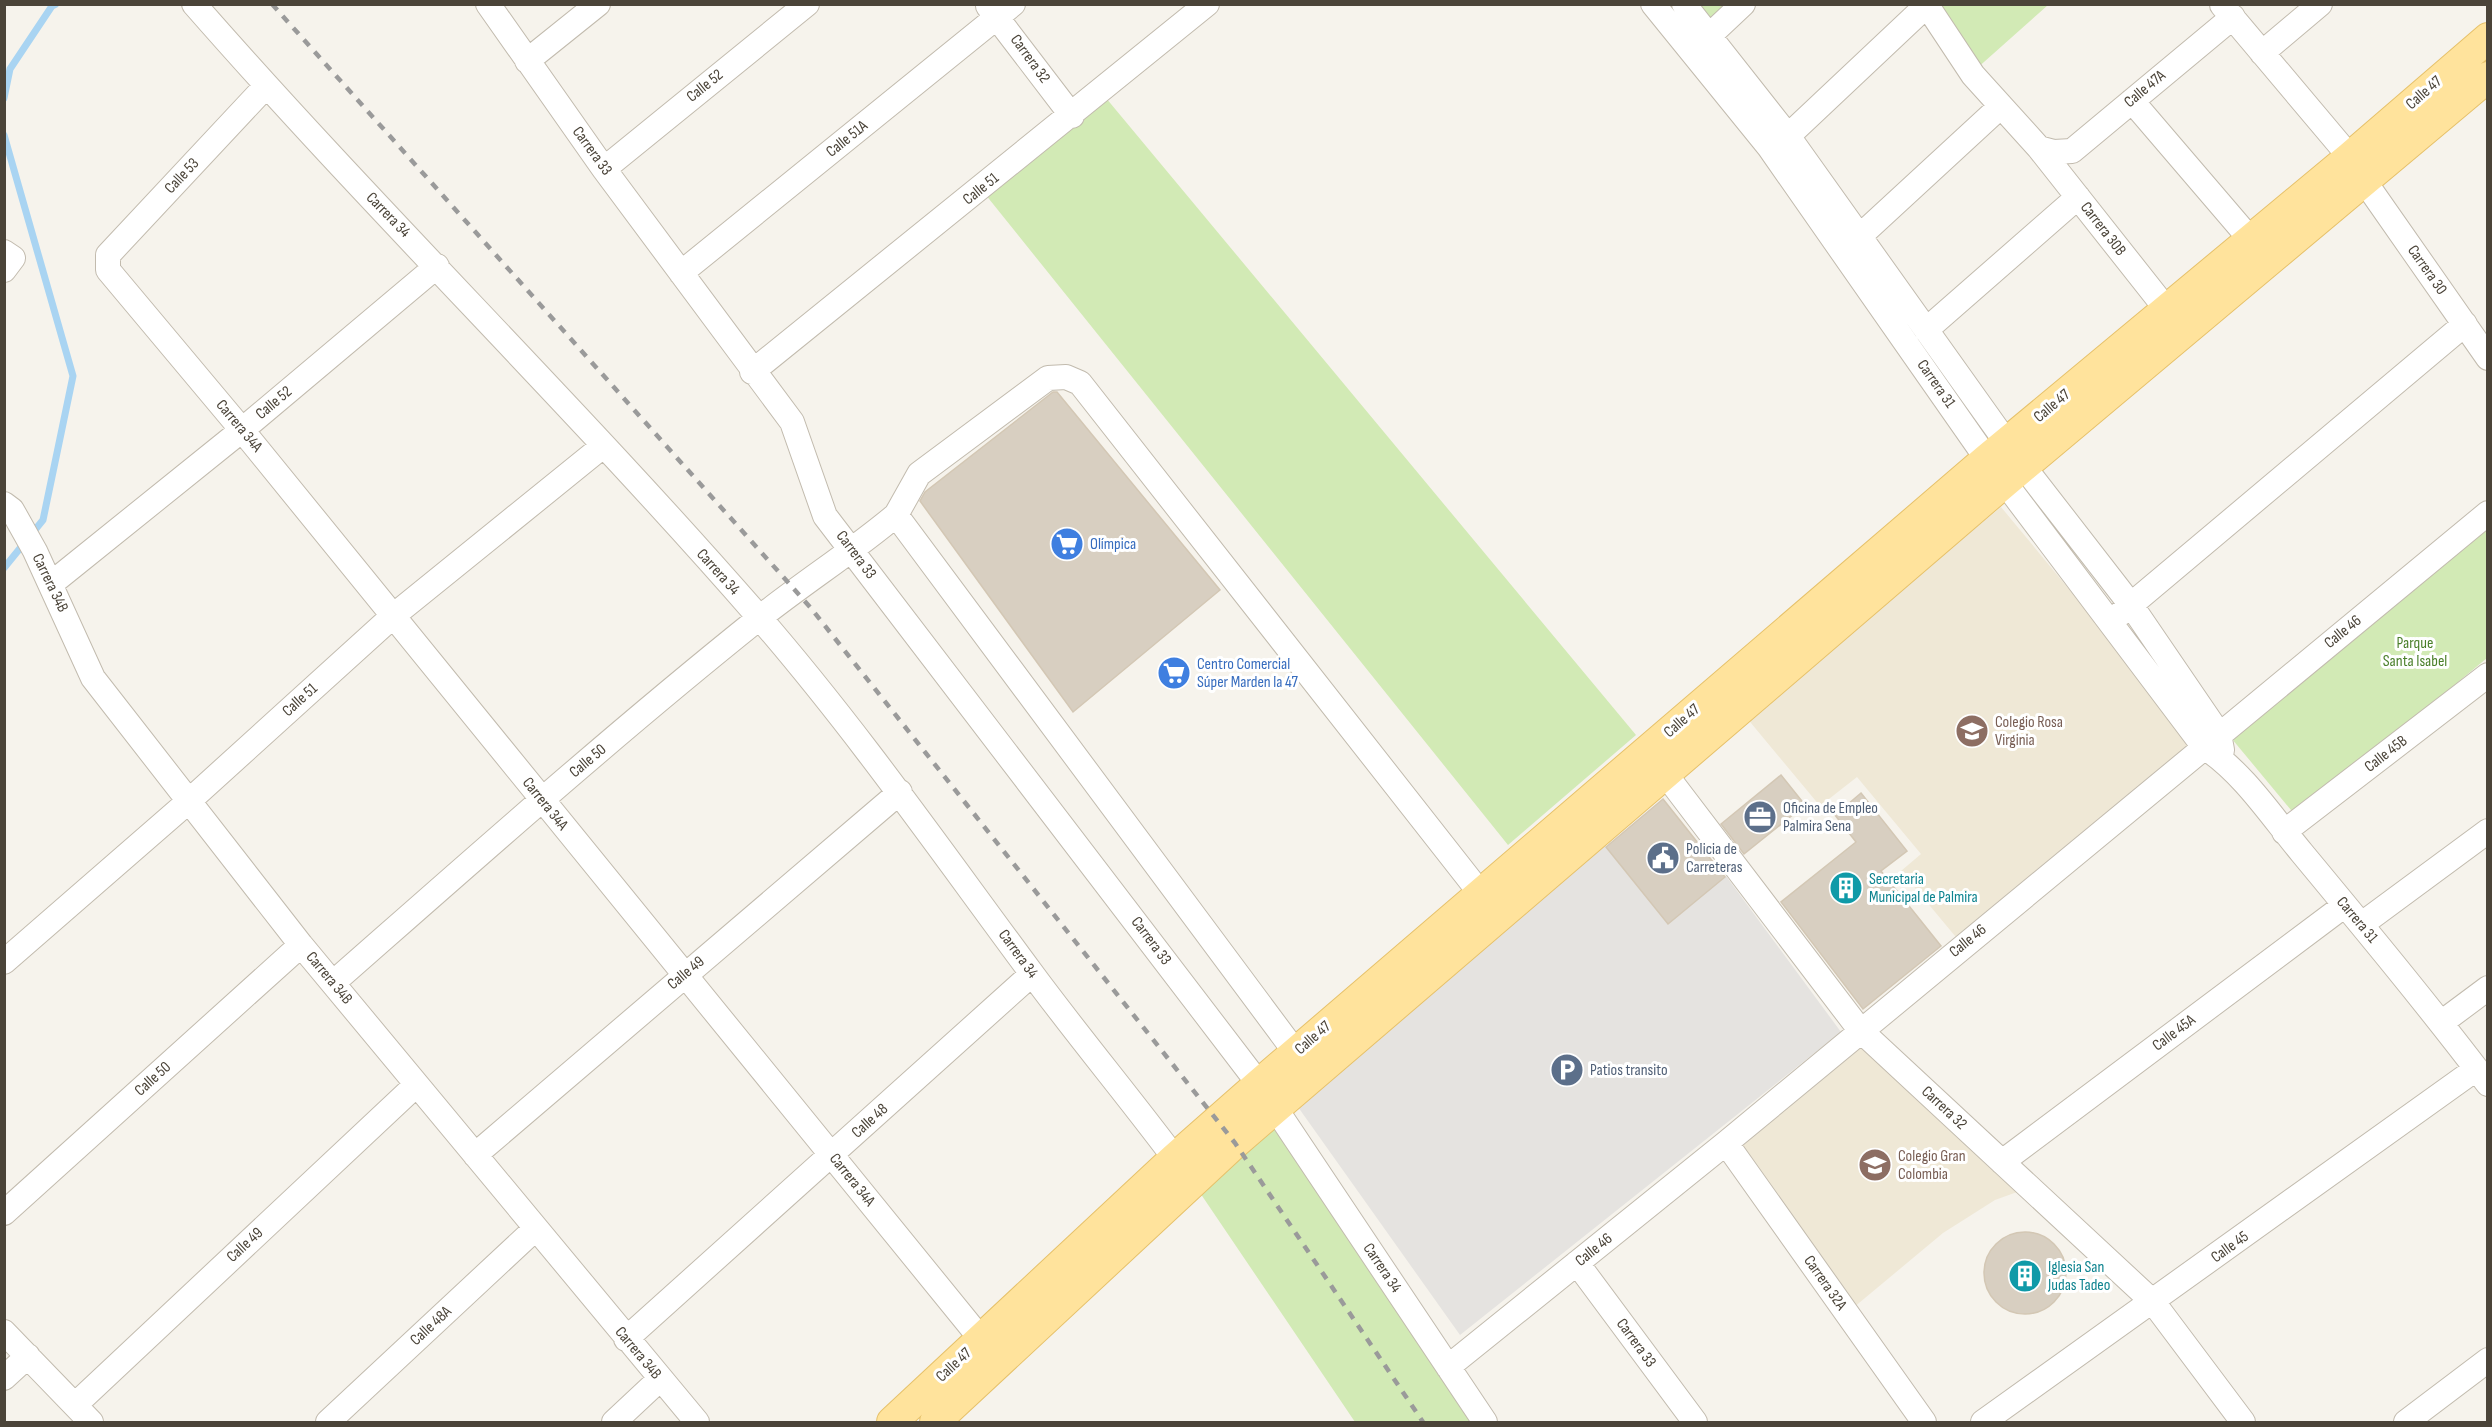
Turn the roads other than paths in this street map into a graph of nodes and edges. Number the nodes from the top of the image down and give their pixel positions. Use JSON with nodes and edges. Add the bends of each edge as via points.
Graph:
{"nodes":[{"id":1,"x":194,"y":4,"type":"edge"},
{"id":2,"x":488,"y":4,"type":"edge"},
{"id":3,"x":598,"y":4,"type":"edge"},
{"id":4,"x":807,"y":4,"type":"edge"},
{"id":5,"x":1207,"y":4,"type":"edge"},
{"id":6,"x":1653,"y":4,"type":"edge"},
{"id":7,"x":1684,"y":4,"type":"edge"},
{"id":8,"x":1743,"y":4,"type":"edge"},
{"id":9,"x":2320,"y":4,"type":"edge"},
{"id":10,"x":1926,"y":5,"type":"edge"},
{"id":11,"x":999,"y":8,"type":"edge"},
{"id":12,"x":2227,"y":11,"type":"edge"},
{"id":13,"x":1709,"y":36,"type":"junction"},
{"id":14,"x":2487,"y":38,"type":"edge"},
{"id":15,"x":2262,"y":53,"type":"junction"},
{"id":16,"x":527,"y":61,"type":"junction"},
{"id":17,"x":2487,"y":78,"type":"edge"},
{"id":18,"x":266,"y":86,"type":"junction"},
{"id":19,"x":2132,"y":101,"type":"junction"},
{"id":20,"x":2001,"y":106,"type":"junction"},
{"id":21,"x":1071,"y":116,"type":"junction"},
{"id":22,"x":1788,"y":136,"type":"junction"},
{"id":23,"x":2047,"y":150,"type":"junction"},
{"id":24,"x":604,"y":169,"type":"junction"},
{"id":25,"x":2357,"y":170,"type":"junction"},
{"id":26,"x":2078,"y":197,"type":"junction"},
{"id":27,"x":2251,"y":240,"type":"junction"},
{"id":28,"x":1862,"y":253,"type":"junction"},
{"id":29,"x":437,"y":266,"type":"junction"},
{"id":30,"x":108,"y":270,"type":"joint"},
{"id":31,"x":681,"y":273,"type":"junction"},
{"id":32,"x":2167,"y":310,"type":"junction"},
{"id":33,"x":2464,"y":324,"type":"junction"},
{"id":34,"x":1926,"y":330,"type":"junction"},
{"id":35,"x":2487,"y":358,"type":"edge"},
{"id":36,"x":752,"y":372,"type":"junction"},
{"id":37,"x":242,"y":430,"type":"junction"},
{"id":38,"x":603,"y":446,"type":"junction"},
{"id":39,"x":2006,"y":463,"type":"junction"},
{"id":40,"x":8,"y":507,"type":"edge"},
{"id":41,"x":2487,"y":513,"type":"edge"},
{"id":42,"x":896,"y":515,"type":"junction"},
{"id":43,"x":852,"y":550,"type":"junction"},
{"id":44,"x":52,"y":583,"type":"junction"},
{"id":45,"x":2131,"y":605,"type":"junction"},
{"id":46,"x":393,"y":616,"type":"junction"},
{"id":47,"x":759,"y":618,"type":"junction"},
{"id":48,"x":2109,"y":624,"type":"junction"},
{"id":49,"x":2487,"y":675,"type":"edge"},
{"id":50,"x":2215,"y":747,"type":"junction"},
{"id":51,"x":1666,"y":775,"type":"junction"},
{"id":52,"x":900,"y":792,"type":"junction"},
{"id":53,"x":542,"y":800,"type":"junction"},
{"id":54,"x":189,"y":801,"type":"junction"},
{"id":55,"x":2487,"y":831,"type":"edge"},
{"id":56,"x":2284,"y":832,"type":"junction"},
{"id":57,"x":1481,"y":894,"type":"junction"},
{"id":58,"x":2345,"y":905,"type":"junction"},
{"id":59,"x":2362,"y":924,"type":"junction"},
{"id":60,"x":301,"y":945,"type":"junction"},
{"id":61,"x":4,"y":962,"type":"edge"},
{"id":62,"x":685,"y":974,"type":"junction"},
{"id":63,"x":1032,"y":974,"type":"junction"},
{"id":64,"x":333,"y":983,"type":"junction"},
{"id":65,"x":2487,"y":988,"type":"edge"},
{"id":66,"x":2441,"y":1023,"type":"junction"},
{"id":67,"x":1860,"y":1030,"type":"junction"},
{"id":68,"x":1296,"y":1053,"type":"junction"},
{"id":69,"x":2482,"y":1077,"type":"edge"},
{"id":70,"x":416,"y":1084,"type":"junction"},
{"id":71,"x":1259,"y":1084,"type":"junction"},
{"id":72,"x":1276,"y":1109,"type":"junction"},
{"id":73,"x":1726,"y":1143,"type":"junction"},
{"id":74,"x":475,"y":1155,"type":"junction"},
{"id":75,"x":832,"y":1156,"type":"junction"},
{"id":76,"x":2002,"y":1162,"type":"junction"},
{"id":77,"x":1184,"y":1170,"type":"junction"},
{"id":78,"x":4,"y":1213,"type":"edge"},
{"id":79,"x":535,"y":1230,"type":"junction"},
{"id":80,"x":1577,"y":1263,"type":"junction"},
{"id":81,"x":2153,"y":1302,"type":"junction"},
{"id":82,"x":4,"y":1332,"type":"edge"},
{"id":83,"x":626,"y":1339,"type":"junction"},
{"id":84,"x":981,"y":1339,"type":"junction"},
{"id":85,"x":28,"y":1356,"type":"junction"},
{"id":86,"x":2487,"y":1360,"type":"edge"},
{"id":87,"x":1448,"y":1367,"type":"junction"},
{"id":88,"x":4,"y":1378,"type":"edge"},
{"id":89,"x":660,"y":1379,"type":"junction"},
{"id":90,"x":75,"y":1405,"type":"junction"},
{"id":91,"x":91,"y":1422,"type":"edge"},
{"id":92,"x":328,"y":1422,"type":"edge"},
{"id":93,"x":614,"y":1422,"type":"edge"},
{"id":94,"x":697,"y":1422,"type":"edge"},
{"id":95,"x":892,"y":1422,"type":"edge"},
{"id":96,"x":935,"y":1422,"type":"edge"},
{"id":97,"x":1485,"y":1422,"type":"edge"},
{"id":98,"x":1695,"y":1422,"type":"edge"},
{"id":99,"x":1924,"y":1422,"type":"edge"},
{"id":100,"x":1983,"y":1422,"type":"edge"},
{"id":101,"x":2242,"y":1422,"type":"edge"},
{"id":102,"x":2406,"y":1422,"type":"edge"}],
"edges":[{"from":1,"to":18,"type":"street","name":"Carrera 34"},
{"from":2,"to":16,"type":"street","name":"Carrera 33"},
{"from":3,"to":16,"type":"street"},
{"from":4,"to":24,"type":"street","name":"Calle 52"},
{"from":5,"to":21,"type":"street","name":"Calle 51"},
{"from":6,"to":28,"type":"street","name":"Carrera 31","via":[[1769,147]]},
{"from":7,"to":13,"type":"street","name":"Carrera 31"},
{"from":8,"to":13,"type":"street"},
{"from":9,"to":15,"type":"street"},
{"from":10,"to":20,"type":"street","name":"Carrera 30B","via":[[1973,75]]},
{"from":10,"to":22,"type":"street"},
{"from":11,"to":21,"type":"street","name":"Carrera 32"},
{"from":11,"to":31,"type":"street","name":"Calle 51A"},
{"from":12,"to":15,"type":"street","name":"Carrera 30"},
{"from":12,"to":19,"type":"street","name":"Calle 47A"},
{"from":13,"to":22,"type":"street","name":"Carrera 31"},
{"from":14,"to":25,"type":"main road","name":"Calle 47"},
{"from":15,"to":25,"type":"street","name":"Carrera 30"},
{"from":16,"to":24,"type":"street","name":"Carrera 33"},
{"from":17,"to":25,"type":"main road","name":"Calle 47"},
{"from":18,"to":29,"type":"street","name":"Carrera 34"},
{"from":18,"to":30,"type":"street","name":"Calle 53","via":[[108,255]]},
{"from":19,"to":23,"type":"street","name":"Calle 47A","via":[[2072,151]]},
{"from":19,"to":27,"type":"street"},
{"from":20,"to":23,"type":"street","name":"Carrera 30B"},
{"from":20,"to":28,"type":"street"},
{"from":21,"to":36,"type":"street","name":"Calle 51"},
{"from":22,"to":28,"type":"street","name":"Carrera 31"},
{"from":23,"to":26,"type":"street","name":"Carrera 30B"},
{"from":24,"to":31,"type":"street","name":"Carrera 33"},
{"from":25,"to":27,"type":"main road","name":"Calle 47"},
{"from":25,"to":33,"type":"street","name":"Carrera 30"},
{"from":25,"to":39,"type":"main road","name":"Calle 47"},
{"from":26,"to":32,"type":"street","name":"Carrera 30B"},
{"from":26,"to":34,"type":"street"},
{"from":27,"to":32,"type":"main road","name":"Calle 47"},
{"from":28,"to":34,"type":"street","name":"Carrera 31"},
{"from":28,"to":39,"type":"street","name":"Carrera 31"},
{"from":29,"to":37,"type":"street","name":"Calle 52"},
{"from":29,"to":38,"type":"street","name":"Carrera 34"},
{"from":30,"to":37,"type":"street","name":"Carrera 34A"},
{"from":31,"to":36,"type":"street","name":"Carrera 33"},
{"from":32,"to":39,"type":"main road","name":"Calle 47"},
{"from":33,"to":35,"type":"street","name":"Carrera 30"},
{"from":33,"to":45,"type":"street"},
{"from":34,"to":39,"type":"street","name":"Carrera 31"},
{"from":36,"to":43,"type":"street","name":"Carrera 33","via":[[792,422],[825,516]]},
{"from":37,"to":44,"type":"street","name":"Calle 52"},
{"from":37,"to":46,"type":"street","name":"Carrera 34A"},
{"from":38,"to":46,"type":"street","name":"Calle 51"},
{"from":38,"to":47,"type":"street","name":"Carrera 34"},
{"from":39,"to":45,"type":"street","name":"Carrera 31"},
{"from":39,"to":48,"type":"street","name":"Carrera 31"},
{"from":39,"to":51,"type":"main road","name":"Calle 47"},
{"from":39,"to":57,"type":"main road","name":"Calle 47"},
{"from":40,"to":44,"type":"street","name":"Carrera 34B"},
{"from":41,"to":50,"type":"street","name":"Calle 46"},
{"from":42,"to":43,"type":"street","name":"Calle 50"},
{"from":42,"to":57,"type":"street","via":[[919,474],[1048,378],[1066,376],[1080,383]]},
{"from":42,"to":68,"type":"street"},
{"from":43,"to":47,"type":"street","name":"Calle 50"},
{"from":43,"to":71,"type":"street","name":"Carrera 33"},
{"from":44,"to":54,"type":"street","name":"Carrera 34B","via":[[93,678]]},
{"from":45,"to":48,"type":"street"},
{"from":45,"to":50,"type":"street","name":"Carrera 31"},
{"from":46,"to":53,"type":"street","name":"Carrera 34A"},
{"from":46,"to":54,"type":"street","name":"Calle 51"},
{"from":47,"to":52,"type":"street","name":"Carrera 34"},
{"from":47,"to":53,"type":"street","name":"Calle 50"},
{"from":48,"to":50,"type":"street","name":"Carrera 31"},
{"from":49,"to":56,"type":"street","name":"Calle 45B"},
{"from":50,"to":56,"type":"street","name":"Carrera 31"},
{"from":50,"to":67,"type":"street","name":"Calle 46"},
{"from":51,"to":67,"type":"street","name":"Carrera 32"},
{"from":51,"to":72,"type":"main road","name":"Calle 47"},
{"from":52,"to":62,"type":"street","name":"Calle 49"},
{"from":52,"to":63,"type":"street","name":"Carrera 34"},
{"from":53,"to":62,"type":"street","name":"Carrera 34A"},
{"from":53,"to":64,"type":"street","name":"Calle 50"},
{"from":54,"to":60,"type":"street","name":"Carrera 34B"},
{"from":54,"to":61,"type":"street","name":"Calle 51"},
{"from":55,"to":59,"type":"street"},
{"from":56,"to":58,"type":"street","name":"Carrera 31"},
{"from":57,"to":68,"type":"main road","name":"Calle 47"},
{"from":58,"to":59,"type":"street","name":"Carrera 31"},
{"from":58,"to":76,"type":"street","name":"Calle 45A"},
{"from":59,"to":66,"type":"street","name":"Carrera 31"},
{"from":60,"to":64,"type":"street","name":"Carrera 34B"},
{"from":60,"to":78,"type":"street","name":"Calle 50"},
{"from":62,"to":74,"type":"street","name":"Calle 49"},
{"from":62,"to":75,"type":"street","name":"Carrera 34A"},
{"from":63,"to":75,"type":"street","name":"Calle 48"},
{"from":63,"to":77,"type":"street","name":"Carrera 34"},
{"from":64,"to":70,"type":"street","name":"Carrera 34B"},
{"from":65,"to":66,"type":"street"},
{"from":66,"to":69,"type":"street","name":"Carrera 31"},
{"from":67,"to":73,"type":"street","name":"Calle 46"},
{"from":67,"to":76,"type":"street","name":"Carrera 32"},
{"from":68,"to":71,"type":"main road","name":"Calle 47"},
{"from":69,"to":81,"type":"street","name":"Calle 45"},
{"from":70,"to":74,"type":"street","name":"Carrera 34B"},
{"from":70,"to":90,"type":"street","name":"Calle 49"},
{"from":71,"to":72,"type":"street","name":"Carrera 34"},
{"from":71,"to":77,"type":"main road","name":"Calle 47"},
{"from":72,"to":77,"type":"main road","name":"Calle 47"},
{"from":72,"to":87,"type":"street","name":"Carrera 34"},
{"from":73,"to":80,"type":"street","name":"Calle 46"},
{"from":73,"to":99,"type":"street","name":"Carrera 32A"},
{"from":74,"to":79,"type":"street","name":"Carrera 34B"},
{"from":75,"to":83,"type":"street","name":"Calle 48"},
{"from":75,"to":84,"type":"street","name":"Carrera 34A"},
{"from":76,"to":81,"type":"street","name":"Carrera 32"},
{"from":77,"to":84,"type":"main road","name":"Calle 47"},
{"from":77,"to":96,"type":"main road","name":"Calle 47"},
{"from":79,"to":83,"type":"street","name":"Carrera 34B"},
{"from":79,"to":92,"type":"street","name":"Calle 48A"},
{"from":80,"to":87,"type":"street","name":"Calle 46"},
{"from":80,"to":98,"type":"street","name":"Carrera 33"},
{"from":81,"to":100,"type":"street","name":"Calle 45"},
{"from":81,"to":101,"type":"street","name":"Carrera 32"},
{"from":82,"to":85,"type":"street"},
{"from":83,"to":89,"type":"street","name":"Carrera 34B"},
{"from":84,"to":95,"type":"main road","name":"Calle 47"},
{"from":85,"to":88,"type":"street"},
{"from":85,"to":90,"type":"street"},
{"from":86,"to":102,"type":"street"},
{"from":87,"to":97,"type":"street","name":"Carrera 34"},
{"from":89,"to":93,"type":"street"},
{"from":89,"to":94,"type":"street","name":"Carrera 34B"},
{"from":90,"to":91,"type":"street"}]}
